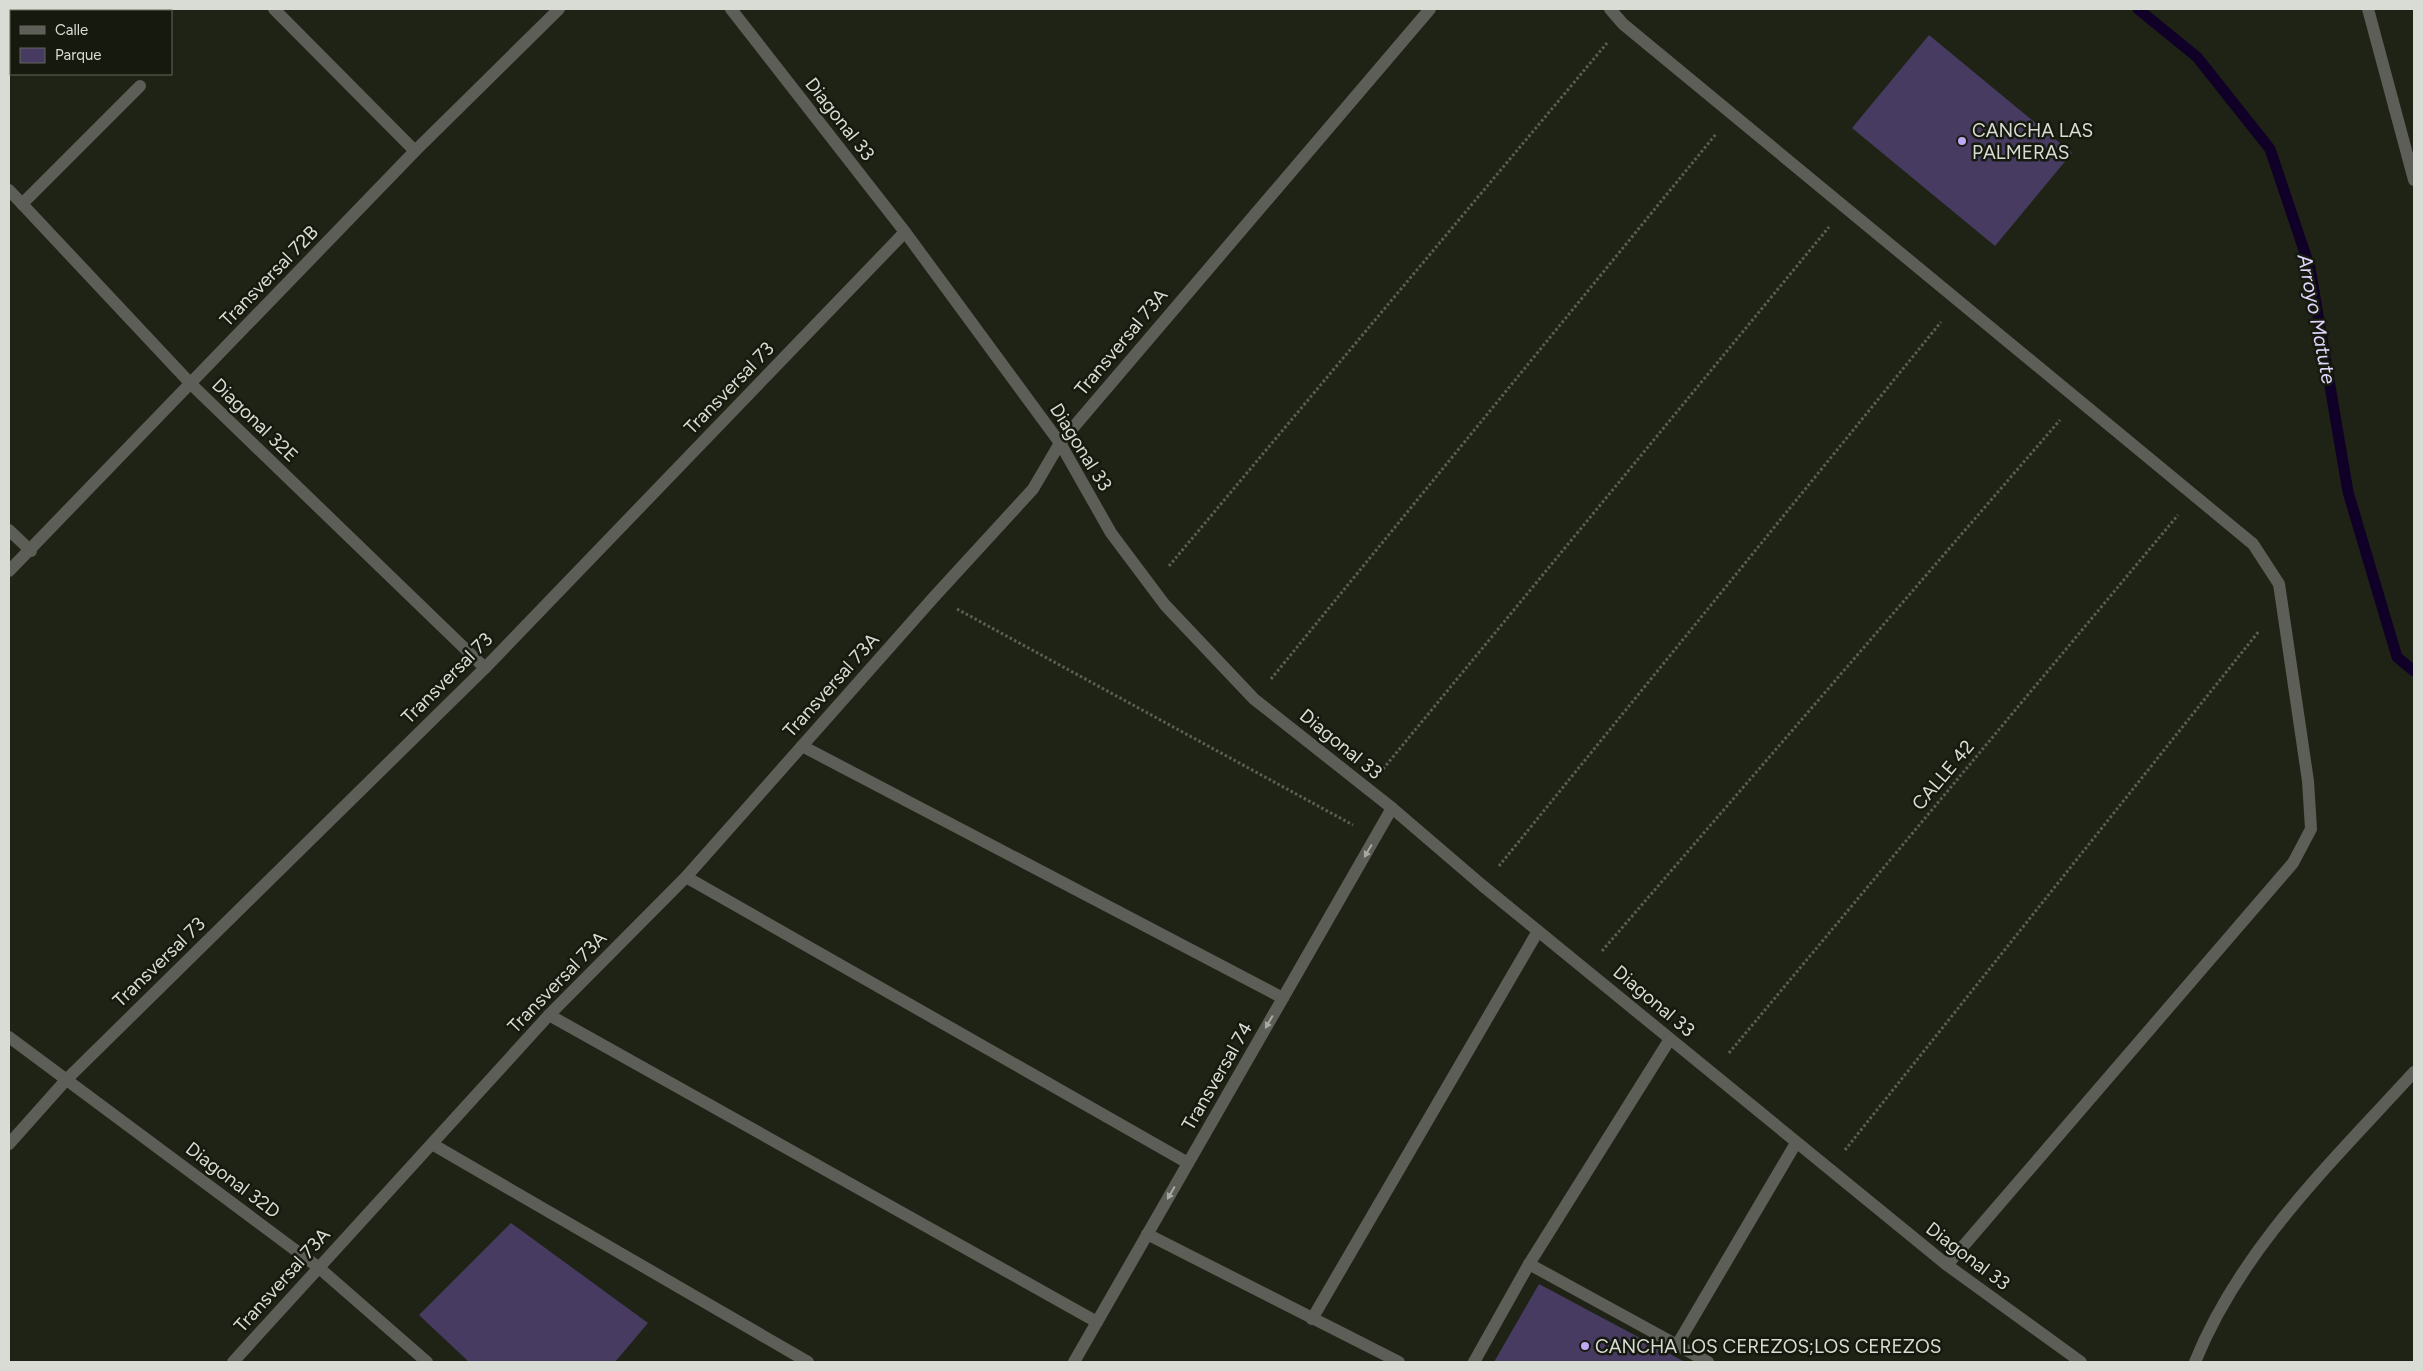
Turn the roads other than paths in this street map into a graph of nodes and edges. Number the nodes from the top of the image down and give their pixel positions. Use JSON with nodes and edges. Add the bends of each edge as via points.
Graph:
{"nodes":[{"id":1,"x":274,"y":9,"type":"edge"},
{"id":2,"x":559,"y":9,"type":"edge"},
{"id":3,"x":731,"y":9,"type":"edge"},
{"id":4,"x":1430,"y":9,"type":"edge"},
{"id":5,"x":1610,"y":9,"type":"edge"},
{"id":6,"x":2368,"y":9,"type":"edge"},
{"id":7,"x":140,"y":86,"type":"dead end"},
{"id":8,"x":415,"y":151,"type":"junction"},
{"id":9,"x":2414,"y":180,"type":"edge"},
{"id":10,"x":9,"y":190,"type":"edge"},
{"id":11,"x":22,"y":204,"type":"junction"},
{"id":12,"x":904,"y":232,"type":"junction"},
{"id":13,"x":191,"y":384,"type":"junction"},
{"id":14,"x":1060,"y":443,"type":"junction"},
{"id":15,"x":9,"y":530,"type":"edge"},
{"id":16,"x":31,"y":551,"type":"junction"},
{"id":17,"x":9,"y":572,"type":"edge"},
{"id":18,"x":485,"y":668,"type":"junction"},
{"id":19,"x":802,"y":746,"type":"junction"},
{"id":20,"x":1392,"y":808,"type":"junction"},
{"id":21,"x":686,"y":877,"type":"junction"},
{"id":22,"x":1538,"y":931,"type":"junction"},
{"id":23,"x":1283,"y":998,"type":"junction"},
{"id":24,"x":549,"y":1015,"type":"junction"},
{"id":25,"x":9,"y":1036,"type":"edge"},
{"id":26,"x":1670,"y":1039,"type":"junction"},
{"id":27,"x":2414,"y":1072,"type":"edge"},
{"id":28,"x":66,"y":1080,"type":"junction"},
{"id":29,"x":1796,"y":1143,"type":"junction"},
{"id":30,"x":9,"y":1144,"type":"edge"},
{"id":31,"x":432,"y":1144,"type":"junction"},
{"id":32,"x":1188,"y":1163,"type":"junction"},
{"id":33,"x":1147,"y":1234,"type":"junction"},
{"id":34,"x":1529,"y":1264,"type":"junction"},
{"id":35,"x":1947,"y":1265,"type":"junction"},
{"id":36,"x":318,"y":1267,"type":"junction"},
{"id":37,"x":1312,"y":1319,"type":"junction"},
{"id":38,"x":1097,"y":1322,"type":"junction"},
{"id":39,"x":1677,"y":1345,"type":"junction"},
{"id":40,"x":233,"y":1362,"type":"edge"},
{"id":41,"x":428,"y":1362,"type":"edge"},
{"id":42,"x":808,"y":1362,"type":"edge"},
{"id":43,"x":1074,"y":1362,"type":"edge"},
{"id":44,"x":1399,"y":1362,"type":"edge"},
{"id":45,"x":1474,"y":1362,"type":"edge"},
{"id":46,"x":1708,"y":1362,"type":"edge"},
{"id":47,"x":2081,"y":1362,"type":"edge"},
{"id":48,"x":2195,"y":1362,"type":"edge"}],
"edges":[{"from":1,"to":8,"type":"street"},
{"from":2,"to":8,"type":"street","name":"Transversal 72B"},
{"from":3,"to":12,"type":"street","name":"Diagonal 33"},
{"from":4,"to":14,"type":"street","name":"Transversal 73A"},
{"from":5,"to":35,"type":"street","via":[[1623,24],[2254,544],[2279,584],[2312,829],[2293,863]]},
{"from":6,"to":9,"type":"street"},
{"from":7,"to":11,"type":"street"},
{"from":8,"to":13,"type":"street","name":"Transversal 72B"},
{"from":10,"to":11,"type":"street","name":"Diagonal 32E"},
{"from":11,"to":13,"type":"street","name":"Diagonal 32E"},
{"from":12,"to":14,"type":"street","name":"Diagonal 33"},
{"from":12,"to":18,"type":"street","name":"Transversal 73"},
{"from":13,"to":16,"type":"street","name":"Transversal 72B"},
{"from":13,"to":18,"type":"street","name":"Diagonal 32E"},
{"from":14,"to":19,"type":"street","name":"Transversal 73A","via":[[1033,489]]},
{"from":14,"to":20,"type":"street","name":"Diagonal 33","via":[[1111,533],[1165,605],[1254,698]]},
{"from":15,"to":16,"type":"street"},
{"from":16,"to":17,"type":"street","name":"Transversal 72B"},
{"from":18,"to":28,"type":"street","name":"Transversal 73"},
{"from":19,"to":21,"type":"street","name":"Transversal 73A"},
{"from":19,"to":23,"type":"street"},
{"from":20,"to":22,"type":"street","name":"Diagonal 33"},
{"from":20,"to":23,"type":"street","name":"Transversal 74","one_way":true},
{"from":21,"to":24,"type":"street","name":"Transversal 73A"},
{"from":21,"to":32,"type":"street"},
{"from":22,"to":26,"type":"street","name":"Diagonal 33"},
{"from":22,"to":37,"type":"street"},
{"from":23,"to":32,"type":"street","name":"Transversal 74","one_way":true},
{"from":24,"to":31,"type":"street","name":"Transversal 73A"},
{"from":24,"to":38,"type":"street"},
{"from":25,"to":28,"type":"street","name":"Diagonal 32D"},
{"from":26,"to":29,"type":"street","name":"Diagonal 33"},
{"from":26,"to":34,"type":"street"},
{"from":27,"to":48,"type":"street","via":[[2269,1234],[2219,1311]]},
{"from":28,"to":30,"type":"street","name":"Transversal 73"},
{"from":28,"to":36,"type":"street","name":"Diagonal 32D"},
{"from":29,"to":35,"type":"street","name":"Diagonal 33"},
{"from":29,"to":39,"type":"street"},
{"from":31,"to":36,"type":"street","name":"Transversal 73A"},
{"from":31,"to":42,"type":"street"},
{"from":32,"to":33,"type":"street","name":"Transversal 74","one_way":true},
{"from":33,"to":37,"type":"street"},
{"from":33,"to":38,"type":"street","name":"Transversal 74"},
{"from":34,"to":39,"type":"street"},
{"from":34,"to":45,"type":"street"},
{"from":35,"to":47,"type":"street","name":"Diagonal 33"},
{"from":36,"to":40,"type":"street","name":"Transversal 73A"},
{"from":36,"to":41,"type":"street","name":"Diagonal 32D"},
{"from":37,"to":44,"type":"street"},
{"from":38,"to":43,"type":"street","name":"Transversal 74"},
{"from":39,"to":46,"type":"street"}]}
